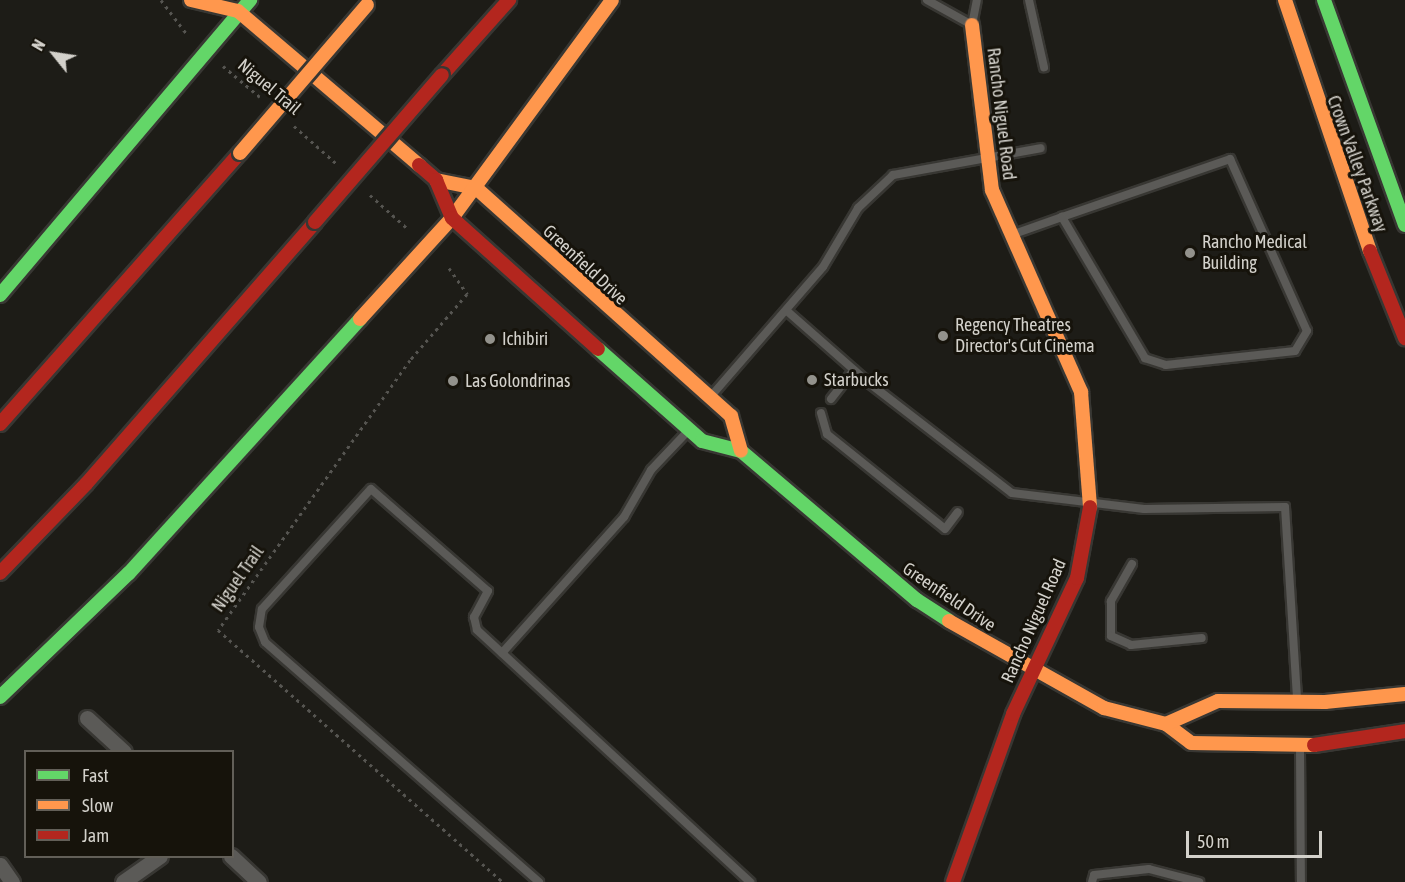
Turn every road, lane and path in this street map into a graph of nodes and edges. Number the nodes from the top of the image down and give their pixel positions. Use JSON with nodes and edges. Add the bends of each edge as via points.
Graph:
{"nodes":[{"id":1,"x":161,"y":0,"type":"edge"},
{"id":2,"x":191,"y":0,"type":"edge"},
{"id":3,"x":249,"y":0,"type":"edge"},
{"id":4,"x":509,"y":0,"type":"edge"},
{"id":5,"x":612,"y":0,"type":"edge"},
{"id":6,"x":927,"y":0,"type":"edge"},
{"id":7,"x":977,"y":0,"type":"edge"},
{"id":8,"x":1029,"y":0,"type":"edge"},
{"id":9,"x":1285,"y":0,"type":"edge"},
{"id":10,"x":1324,"y":0,"type":"edge"},
{"id":11,"x":369,"y":2,"type":"edge"},
{"id":12,"x":237,"y":6,"type":"edge"},
{"id":13,"x":972,"y":25,"type":"junction"},
{"id":14,"x":186,"y":33,"type":"dead end"},
{"id":15,"x":218,"y":62,"type":"dead end"},
{"id":16,"x":1044,"y":67,"type":"dead end"},
{"id":17,"x":262,"y":99,"type":"dead end"},
{"id":18,"x":288,"y":121,"type":"dead end"},
{"id":19,"x":1041,"y":148,"type":"dead end"},
{"id":20,"x":988,"y":160,"type":"junction"},
{"id":21,"x":340,"y":166,"type":"dead end"},
{"id":22,"x":436,"y":180,"type":"junction"},
{"id":23,"x":476,"y":188,"type":"junction"},
{"id":24,"x":366,"y":190,"type":"dead end"},
{"id":25,"x":1062,"y":217,"type":"junction"},
{"id":26,"x":452,"y":218,"type":"junction"},
{"id":27,"x":1405,"y":225,"type":"edge"},
{"id":28,"x":409,"y":230,"type":"dead end"},
{"id":29,"x":1009,"y":235,"type":"junction"},
{"id":30,"x":448,"y":268,"type":"dead end"},
{"id":31,"x":0,"y":295,"type":"edge"},
{"id":32,"x":787,"y":311,"type":"junction"},
{"id":33,"x":1405,"y":338,"type":"edge"},
{"id":34,"x":854,"y":370,"type":"junction"},
{"id":35,"x":709,"y":398,"type":"junction"},
{"id":36,"x":831,"y":399,"type":"dead end"},
{"id":37,"x":821,"y":413,"type":"dead end"},
{"id":38,"x":0,"y":424,"type":"edge"},
{"id":39,"x":689,"y":430,"type":"junction"},
{"id":40,"x":741,"y":451,"type":"junction"},
{"id":41,"x":1090,"y":504,"type":"junction"},
{"id":42,"x":958,"y":512,"type":"dead end"},
{"id":43,"x":1132,"y":564,"type":"dead end"},
{"id":44,"x":0,"y":573,"type":"edge"},
{"id":45,"x":1202,"y":638,"type":"dead end"},
{"id":46,"x":502,"y":653,"type":"junction"},
{"id":47,"x":1033,"y":671,"type":"junction"},
{"id":48,"x":1405,"y":694,"type":"edge"},
{"id":49,"x":0,"y":697,"type":"edge"},
{"id":50,"x":1297,"y":704,"type":"junction"},
{"id":51,"x":87,"y":718,"type":"dead end"},
{"id":52,"x":1166,"y":724,"type":"junction"},
{"id":53,"x":1405,"y":731,"type":"edge"},
{"id":54,"x":1300,"y":747,"type":"junction"},
{"id":55,"x":122,"y":750,"type":"edge"},
{"id":56,"x":157,"y":858,"type":"edge"},
{"id":57,"x":233,"y":858,"type":"edge"},
{"id":58,"x":0,"y":865,"type":"edge"},
{"id":59,"x":12,"y":882,"type":"edge"},
{"id":60,"x":123,"y":882,"type":"edge"},
{"id":61,"x":259,"y":882,"type":"edge"},
{"id":62,"x":503,"y":882,"type":"edge"},
{"id":63,"x":539,"y":882,"type":"edge"},
{"id":64,"x":750,"y":882,"type":"edge"},
{"id":65,"x":953,"y":882,"type":"edge"},
{"id":66,"x":1092,"y":882,"type":"edge"},
{"id":67,"x":1199,"y":882,"type":"edge"},
{"id":68,"x":1301,"y":882,"type":"edge"}],
"edges":[{"from":1,"to":14,"type":"path"},
{"from":2,"to":12,"type":"main road","name":"Greenfield Drive"},
{"from":3,"to":12,"type":"main road"},
{"from":4,"to":44,"type":"main road","bridge":true,"via":[[87,484]]},
{"from":5,"to":23,"type":"main road"},
{"from":6,"to":13,"type":"lane"},
{"from":7,"to":13,"type":"lane"},
{"from":8,"to":16,"type":"lane"},
{"from":9,"to":33,"type":"main road","name":"Crown Valley Parkway","via":[[1326,134]]},
{"from":10,"to":27,"type":"main road","name":"Crown Valley Parkway"},
{"from":11,"to":38,"type":"main road","bridge":true},
{"from":12,"to":22,"type":"main road","name":"Greenfield Drive"},
{"from":12,"to":31,"type":"main road"},
{"from":13,"to":20,"type":"main road","name":"Rancho Niguel Road"},
{"from":15,"to":17,"type":"path","name":"Niguel Trail"},
{"from":18,"to":21,"type":"path","name":"Niguel Trail"},
{"from":19,"to":20,"type":"lane"},
{"from":20,"to":29,"type":"main road","name":"Rancho Niguel Road","via":[[992,190]]},
{"from":20,"to":32,"type":"lane","via":[[893,175],[858,208],[823,267]]},
{"from":22,"to":23,"type":"main road","name":"Greenfield Drive"},
{"from":22,"to":26,"type":"main road","name":"Greenfield Drive"},
{"from":23,"to":26,"type":"main road"},
{"from":23,"to":35,"type":"main road","name":"Greenfield Drive"},
{"from":24,"to":28,"type":"path"},
{"from":25,"to":25,"type":"lane","via":[[1230,159],[1307,331],[1295,351],[1166,365],[1145,358]]},
{"from":25,"to":29,"type":"lane"},
{"from":26,"to":39,"type":"main road","name":"Greenfield Drive"},
{"from":26,"to":49,"type":"main road","via":[[129,573]]},
{"from":29,"to":41,"type":"main road","name":"Rancho Niguel Road","via":[[1081,392]]},
{"from":30,"to":62,"type":"path","name":"Niguel Trail","via":[[467,294],[410,360],[218,630]]},
{"from":32,"to":34,"type":"lane"},
{"from":32,"to":35,"type":"lane"},
{"from":34,"to":36,"type":"lane"},
{"from":34,"to":41,"type":"lane","via":[[1012,492]]},
{"from":35,"to":40,"type":"main road","name":"Greenfield Drive","via":[[731,416]]},
{"from":37,"to":42,"type":"lane","via":[[827,435],[945,528]]},
{"from":39,"to":40,"type":"main road","name":"Greenfield Drive","via":[[702,441]]},
{"from":39,"to":46,"type":"lane","via":[[651,470],[624,517]]},
{"from":40,"to":47,"type":"main road","name":"Greenfield Drive","via":[[917,600]]},
{"from":41,"to":47,"type":"main road","name":"Rancho Niguel Road","via":[[1077,578]]},
{"from":41,"to":50,"type":"lane","via":[[1285,507]]},
{"from":43,"to":45,"type":"lane","via":[[1111,601],[1111,636],[1131,645]]},
{"from":46,"to":63,"type":"lane","via":[[477,630],[474,617],[488,591],[371,489],[262,609],[259,627],[265,642]]},
{"from":46,"to":64,"type":"lane"},
{"from":47,"to":52,"type":"main road","name":"Greenfield Drive","via":[[1104,708]]},
{"from":47,"to":65,"type":"main road","name":"Rancho Niguel Road"},
{"from":48,"to":50,"type":"main road"},
{"from":50,"to":52,"type":"main road","via":[[1218,701]]},
{"from":51,"to":55,"type":"street"},
{"from":52,"to":54,"type":"main road","name":"Greenfield Drive","via":[[1191,743]]},
{"from":53,"to":54,"type":"main road","name":"Greenfield Drive"},
{"from":54,"to":68,"type":"lane"},
{"from":56,"to":60,"type":"street"},
{"from":57,"to":61,"type":"street"},
{"from":58,"to":59,"type":"street"},
{"from":66,"to":67,"type":"lane","via":[[1094,875],[1149,869]]}]}
